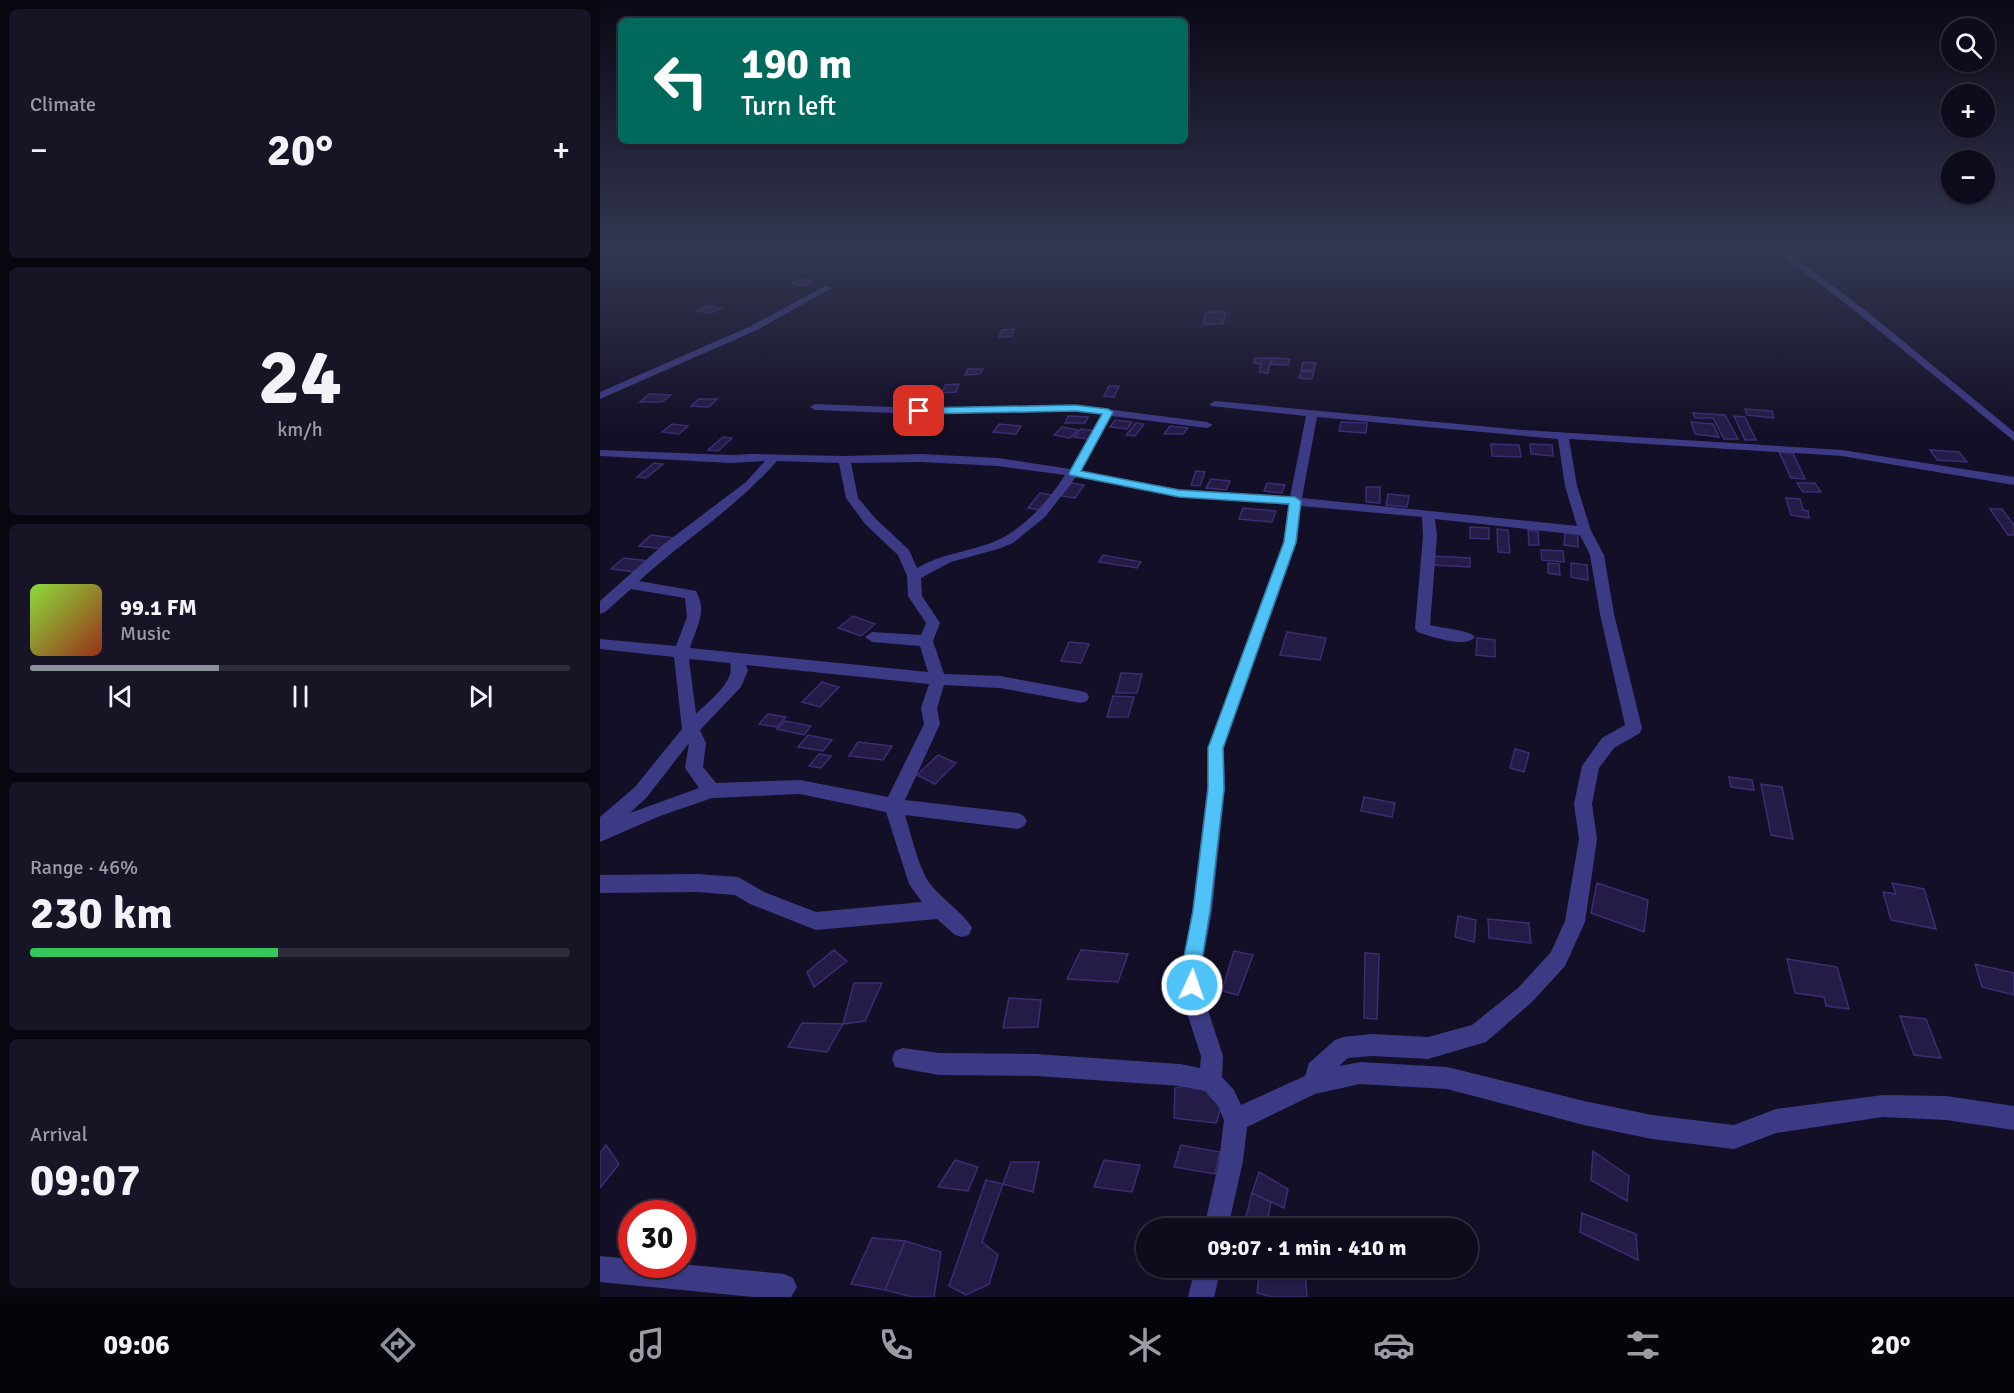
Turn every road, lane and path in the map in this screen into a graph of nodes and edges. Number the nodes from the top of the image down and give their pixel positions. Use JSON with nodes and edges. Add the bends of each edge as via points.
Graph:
{"nodes":[{"id":1,"x":788,"y":310,"type":"edge"},
{"id":2,"x":1858,"y":310,"type":"edge"},
{"id":3,"x":600,"y":396,"type":"edge"},
{"id":4,"x":1215,"y":404,"type":"dead end"},
{"id":5,"x":815,"y":407,"type":"dead end"},
{"id":6,"x":1108,"y":412,"type":"junction"},
{"id":7,"x":1312,"y":412,"type":"junction"},
{"id":8,"x":1207,"y":425,"type":"dead end"},
{"id":9,"x":1563,"y":435,"type":"junction"},
{"id":10,"x":2014,"y":438,"type":"edge"},
{"id":11,"x":600,"y":453,"type":"edge"},
{"id":12,"x":774,"y":459,"type":"junction"},
{"id":13,"x":844,"y":460,"type":"junction"},
{"id":14,"x":1074,"y":473,"type":"junction"},
{"id":15,"x":2014,"y":481,"type":"edge"},
{"id":16,"x":1295,"y":501,"type":"junction"},
{"id":17,"x":1428,"y":515,"type":"junction"},
{"id":18,"x":1585,"y":531,"type":"junction"},
{"id":19,"x":914,"y":576,"type":"junction"},
{"id":20,"x":627,"y":584,"type":"junction"},
{"id":21,"x":600,"y":609,"type":"edge"},
{"id":22,"x":872,"y":637,"type":"dead end"},
{"id":23,"x":1468,"y":637,"type":"dead end"},
{"id":24,"x":926,"y":640,"type":"junction"},
{"id":25,"x":600,"y":644,"type":"edge"},
{"id":26,"x":682,"y":652,"type":"junction"},
{"id":27,"x":736,"y":658,"type":"junction"},
{"id":28,"x":938,"y":680,"type":"junction"},
{"id":29,"x":1081,"y":698,"type":"dead end"},
{"id":30,"x":690,"y":730,"type":"junction"},
{"id":31,"x":712,"y":791,"type":"junction"},
{"id":32,"x":893,"y":806,"type":"junction"},
{"id":33,"x":1018,"y":821,"type":"dead end"},
{"id":34,"x":600,"y":828,"type":"edge"},
{"id":35,"x":600,"y":834,"type":"edge"},
{"id":36,"x":600,"y":884,"type":"edge"},
{"id":37,"x":940,"y":910,"type":"junction"},
{"id":38,"x":962,"y":928,"type":"dead end"},
{"id":39,"x":903,"y":1059,"type":"dead end"},
{"id":40,"x":1211,"y":1081,"type":"junction"},
{"id":41,"x":1315,"y":1083,"type":"junction"},
{"id":42,"x":2014,"y":1118,"type":"edge"},
{"id":43,"x":1236,"y":1120,"type":"junction"},
{"id":44,"x":1218,"y":1218,"type":"edge"},
{"id":45,"x":600,"y":1269,"type":"edge"},
{"id":46,"x":1206,"y":1278,"type":"edge"},
{"id":47,"x":784,"y":1287,"type":"dead end"},
{"id":48,"x":1202,"y":1297,"type":"edge"}],
"edges":[{"from":1,"to":3,"type":"street"},
{"from":2,"to":10,"type":"street"},
{"from":4,"to":7,"type":"street"},
{"from":5,"to":6,"type":"street","via":[[919,411],[1075,408]]},
{"from":6,"to":8,"type":"street"},
{"from":6,"to":14,"type":"street"},
{"from":7,"to":9,"type":"street"},
{"from":7,"to":16,"type":"street"},
{"from":9,"to":15,"type":"street","via":[[1842,453]]},
{"from":9,"to":18,"type":"street","via":[[1571,486]]},
{"from":11,"to":12,"type":"street"},
{"from":12,"to":13,"type":"street"},
{"from":12,"to":20,"type":"street","via":[[750,485]]},
{"from":13,"to":14,"type":"street","via":[[998,462]]},
{"from":13,"to":19,"type":"street","via":[[852,498],[904,553]]},
{"from":14,"to":16,"type":"street","via":[[1179,493]]},
{"from":14,"to":19,"type":"street","via":[[1046,511],[1007,540],[946,559]]},
{"from":16,"to":17,"type":"street"},
{"from":16,"to":40,"type":"street","via":[[1290,542],[1216,748],[1216,789],[1191,972],[1193,998],[1212,1056]]},
{"from":17,"to":18,"type":"street"},
{"from":17,"to":23,"type":"street","via":[[1430,536],[1422,628]]},
{"from":18,"to":41,"type":"street","via":[[1597,555],[1634,728],[1608,743],[1591,766],[1583,804],[1588,839],[1575,922],[1558,959],[1525,995],[1478,1034],[1428,1048],[1343,1048],[1317,1071]]},
{"from":19,"to":24,"type":"street","via":[[915,596],[933,623]]},
{"from":20,"to":21,"type":"street"},
{"from":20,"to":26,"type":"street","via":[[691,594],[696,606]]},
{"from":22,"to":24,"type":"street"},
{"from":24,"to":28,"type":"street"},
{"from":25,"to":26,"type":"street"},
{"from":26,"to":27,"type":"street"},
{"from":26,"to":30,"type":"street"},
{"from":27,"to":28,"type":"street"},
{"from":27,"to":30,"type":"street","via":[[740,670],[735,683]]},
{"from":28,"to":29,"type":"street","via":[[1000,682]]},
{"from":28,"to":32,"type":"street","via":[[929,708],[932,724]]},
{"from":30,"to":31,"type":"street","via":[[699,746],[694,768]]},
{"from":30,"to":34,"type":"street","via":[[641,792]]},
{"from":31,"to":32,"type":"street","via":[[805,782]]},
{"from":31,"to":35,"type":"street"},
{"from":32,"to":33,"type":"street"},
{"from":32,"to":37,"type":"street","via":[[919,884]]},
{"from":36,"to":37,"type":"street","via":[[738,886],[757,898],[816,921]]},
{"from":37,"to":38,"type":"street"},
{"from":39,"to":40,"type":"street","via":[[1180,1075]]},
{"from":40,"to":43,"type":"street","via":[[1226,1098]]},
{"from":41,"to":42,"type":"street","via":[[1360,1073],[1447,1078],[1652,1127],[1734,1137],[1776,1121],[1882,1106],[1946,1108]]},
{"from":41,"to":43,"type":"street"},
{"from":43,"to":44,"type":"street"},
{"from":45,"to":47,"type":"street"},
{"from":46,"to":48,"type":"street"}]}
